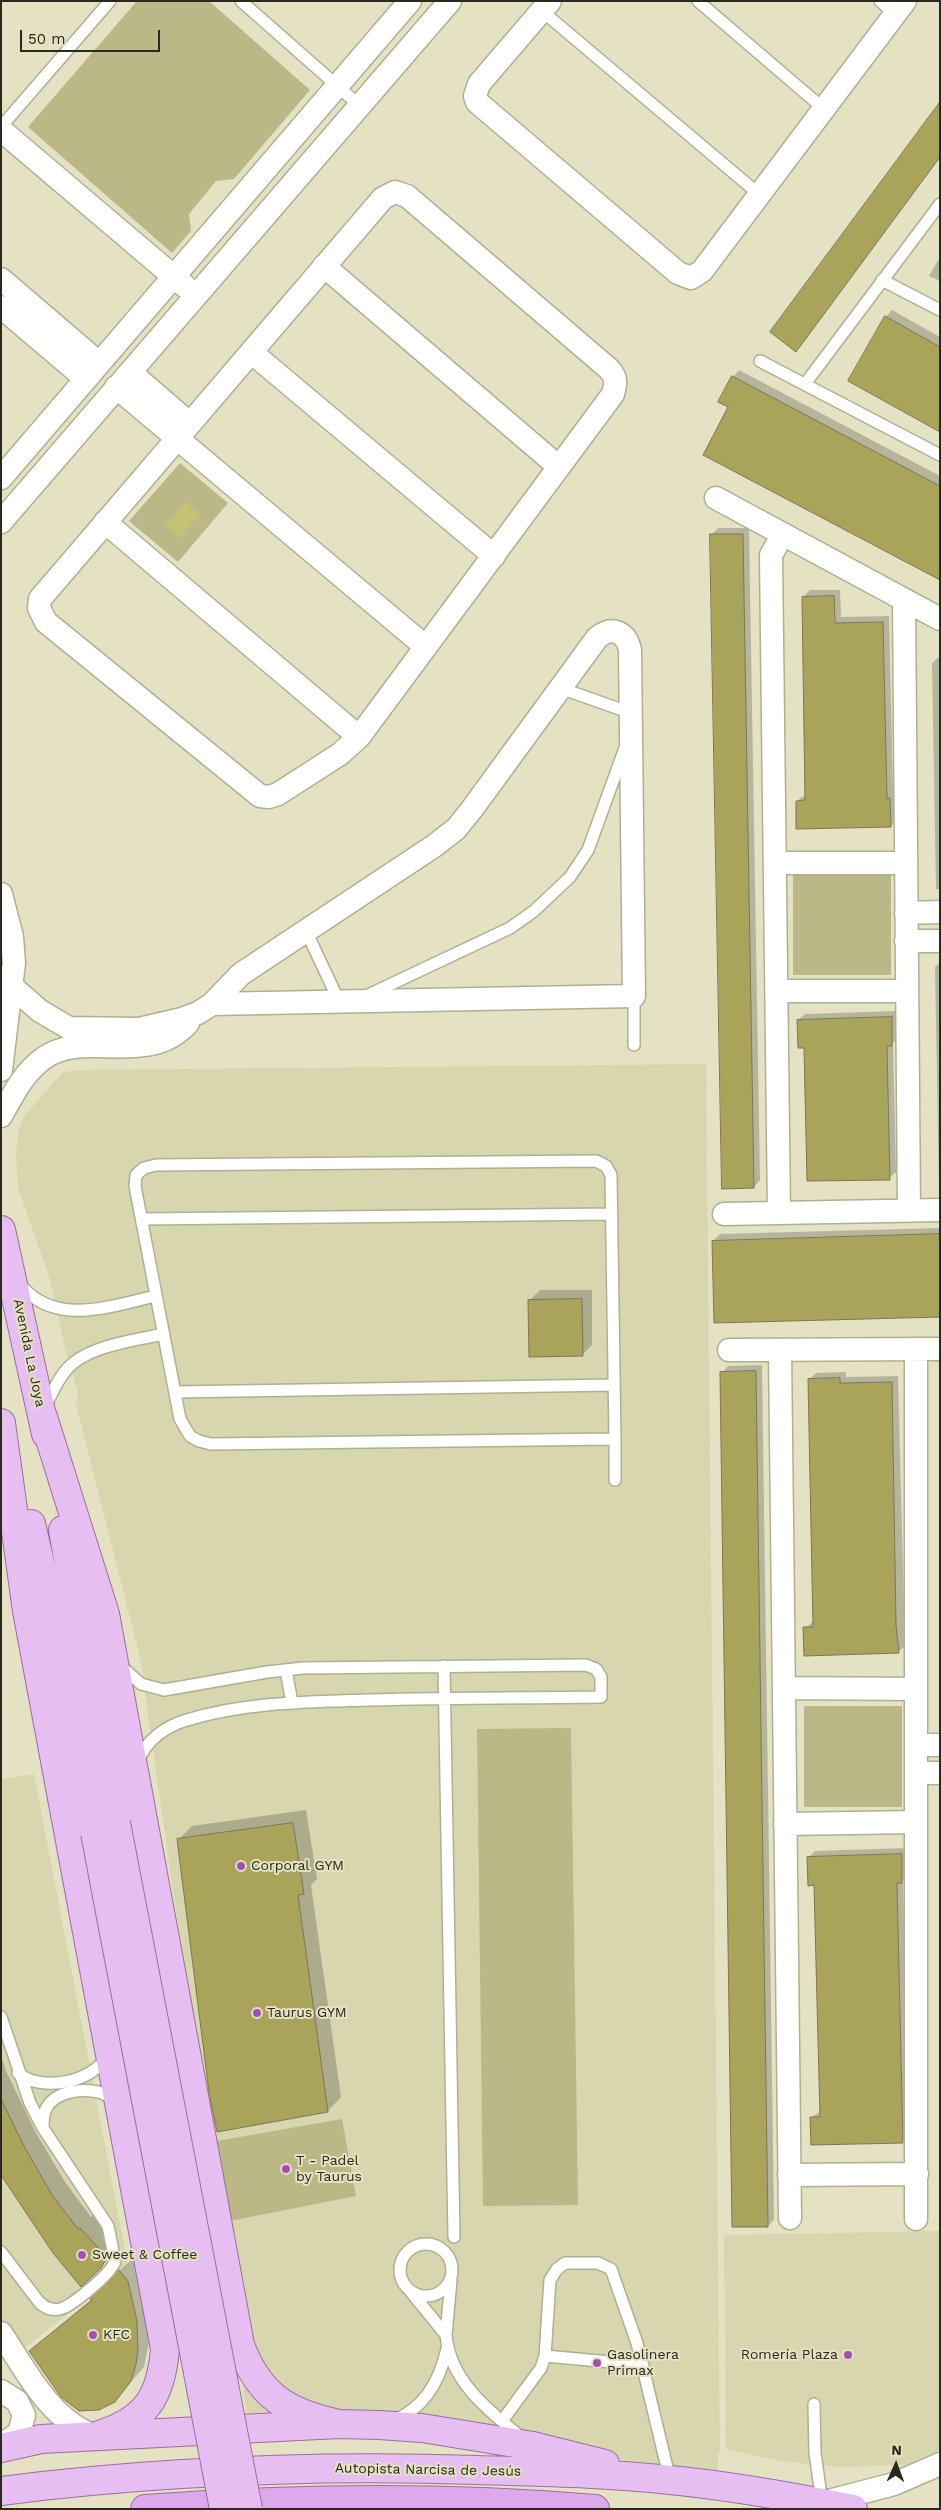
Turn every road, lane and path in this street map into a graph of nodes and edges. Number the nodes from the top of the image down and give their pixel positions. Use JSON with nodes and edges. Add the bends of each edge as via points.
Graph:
{"nodes":[{"id":1,"x":110,"y":1,"type":"edge"},
{"id":2,"x":241,"y":1,"type":"edge"},
{"id":3,"x":410,"y":1,"type":"edge"},
{"id":4,"x":450,"y":1,"type":"edge"},
{"id":5,"x":698,"y":1,"type":"edge"},
{"id":6,"x":893,"y":5,"type":"edge"},
{"id":7,"x":546,"y":6,"type":"edge"},
{"id":8,"x":338,"y":86,"type":"junction"},
{"id":9,"x":359,"y":105,"type":"junction"},
{"id":10,"x":824,"y":110,"type":"junction"},
{"id":11,"x":1,"y":129,"type":"edge"},
{"id":12,"x":760,"y":195,"type":"junction"},
{"id":13,"x":940,"y":204,"type":"edge"},
{"id":14,"x":324,"y":266,"type":"junction"},
{"id":15,"x":174,"y":276,"type":"junction"},
{"id":16,"x":882,"y":280,"type":"junction"},
{"id":17,"x":5,"y":296,"type":"edge"},
{"id":18,"x":196,"y":296,"type":"junction"},
{"id":19,"x":940,"y":310,"type":"edge"},
{"id":20,"x":251,"y":352,"type":"junction"},
{"id":21,"x":760,"y":361,"type":"dead end"},
{"id":22,"x":93,"y":371,"type":"junction"},
{"id":23,"x":124,"y":379,"type":"junction"},
{"id":24,"x":804,"y":384,"type":"junction"},
{"id":25,"x":184,"y":429,"type":"junction"},
{"id":26,"x":940,"y":456,"type":"edge"},
{"id":27,"x":558,"y":467,"type":"junction"},
{"id":28,"x":1,"y":478,"type":"edge"},
{"id":29,"x":716,"y":498,"type":"dead end"},
{"id":30,"x":1,"y":522,"type":"edge"},
{"id":31,"x":105,"y":522,"type":"junction"},
{"id":32,"x":783,"y":534,"type":"junction"},
{"id":33,"x":494,"y":556,"type":"junction"},
{"id":34,"x":904,"y":600,"type":"junction"},
{"id":35,"x":940,"y":619,"type":"edge"},
{"id":36,"x":426,"y":647,"type":"junction"},
{"id":37,"x":560,"y":688,"type":"junction"},
{"id":38,"x":631,"y":722,"type":"junction"},
{"id":39,"x":359,"y":737,"type":"junction"},
{"id":40,"x":775,"y":863,"type":"junction"},
{"id":41,"x":905,"y":863,"type":"junction"},
{"id":42,"x":1,"y":894,"type":"edge"},
{"id":43,"x":940,"y":912,"type":"edge"},
{"id":44,"x":906,"y":913,"type":"junction"},
{"id":45,"x":306,"y":931,"type":"junction"},
{"id":46,"x":906,"y":941,"type":"junction"},
{"id":47,"x":940,"y":941,"type":"edge"},
{"id":48,"x":7,"y":983,"type":"edge"},
{"id":49,"x":776,"y":991,"type":"junction"},
{"id":50,"x":907,"y":991,"type":"junction"},
{"id":51,"x":634,"y":996,"type":"junction"},
{"id":52,"x":348,"y":1001,"type":"junction"},
{"id":53,"x":205,"y":1008,"type":"junction"},
{"id":54,"x":634,"y":1045,"type":"dead end"},
{"id":55,"x":1,"y":1070,"type":"edge"},
{"id":56,"x":1,"y":1116,"type":"edge"},
{"id":57,"x":940,"y":1210,"type":"edge"},
{"id":58,"x":909,"y":1211,"type":"junction"},
{"id":59,"x":779,"y":1213,"type":"junction"},
{"id":60,"x":612,"y":1214,"type":"junction"},
{"id":61,"x":724,"y":1214,"type":"dead end"},
{"id":62,"x":142,"y":1219,"type":"junction"},
{"id":63,"x":2,"y":1231,"type":"edge"},
{"id":64,"x":12,"y":1270,"type":"junction"},
{"id":65,"x":156,"y":1296,"type":"junction"},
{"id":66,"x":164,"y":1334,"type":"junction"},
{"id":67,"x":916,"y":1349,"type":"junction"},
{"id":68,"x":940,"y":1349,"type":"edge"},
{"id":69,"x":730,"y":1350,"type":"dead end"},
{"id":70,"x":780,"y":1350,"type":"junction"},
{"id":71,"x":614,"y":1385,"type":"junction"},
{"id":72,"x":175,"y":1392,"type":"junction"},
{"id":73,"x":1,"y":1401,"type":"edge"},
{"id":74,"x":43,"y":1415,"type":"junction"},
{"id":75,"x":1,"y":1423,"type":"edge"},
{"id":76,"x":615,"y":1439,"type":"junction"},
{"id":77,"x":615,"y":1480,"type":"dead end"},
{"id":78,"x":111,"y":1645,"type":"junction"},
{"id":79,"x":444,"y":1666,"type":"junction"},
{"id":80,"x":286,"y":1670,"type":"junction"},
{"id":81,"x":784,"y":1688,"type":"junction"},
{"id":82,"x":916,"y":1689,"type":"junction"},
{"id":83,"x":445,"y":1698,"type":"junction"},
{"id":84,"x":292,"y":1702,"type":"junction"},
{"id":85,"x":916,"y":1744,"type":"junction"},
{"id":86,"x":940,"y":1745,"type":"edge"},
{"id":87,"x":916,"y":1773,"type":"junction"},
{"id":88,"x":940,"y":1773,"type":"edge"},
{"id":89,"x":136,"y":1787,"type":"junction"},
{"id":90,"x":916,"y":1822,"type":"junction"},
{"id":91,"x":785,"y":1824,"type":"junction"},
{"id":92,"x":105,"y":1828,"type":"junction"},
{"id":93,"x":1,"y":2017,"type":"edge"},
{"id":94,"x":109,"y":2051,"type":"junction"},
{"id":95,"x":18,"y":2073,"type":"junction"},
{"id":96,"x":119,"y":2107,"type":"junction"},
{"id":97,"x":44,"y":2128,"type":"junction"},
{"id":98,"x":917,"y":2174,"type":"junction"},
{"id":99,"x":789,"y":2175,"type":"junction"},
{"id":100,"x":790,"y":2218,"type":"dead end"},
{"id":101,"x":916,"y":2219,"type":"dead end"},
{"id":102,"x":454,"y":2237,"type":"junction"},
{"id":103,"x":429,"y":2244,"type":"junction"},
{"id":104,"x":1,"y":2252,"type":"edge"},
{"id":105,"x":452,"y":2269,"type":"junction"},
{"id":106,"x":408,"y":2288,"type":"junction"},
{"id":107,"x":234,"y":2313,"type":"junction"},
{"id":108,"x":162,"y":2328,"type":"junction"},
{"id":109,"x":1,"y":2334,"type":"edge"},
{"id":110,"x":446,"y":2335,"type":"junction"},
{"id":111,"x":448,"y":2349,"type":"junction"},
{"id":112,"x":544,"y":2356,"type":"junction"},
{"id":113,"x":643,"y":2365,"type":"junction"},
{"id":114,"x":32,"y":2380,"type":"junction"},
{"id":115,"x":6,"y":2393,"type":"edge"},
{"id":116,"x":814,"y":2404,"type":"dead end"},
{"id":117,"x":502,"y":2421,"type":"junction"},
{"id":118,"x":339,"y":2424,"type":"junction"},
{"id":119,"x":379,"y":2425,"type":"junction"},
{"id":120,"x":96,"y":2435,"type":"junction"},
{"id":121,"x":533,"y":2446,"type":"junction"},
{"id":122,"x":1,"y":2447,"type":"edge"},
{"id":123,"x":940,"y":2464,"type":"edge"},
{"id":124,"x":670,"y":2480,"type":"junction"},
{"id":125,"x":1,"y":2492,"type":"edge"},
{"id":126,"x":822,"y":2503,"type":"junction"},
{"id":127,"x":145,"y":2509,"type":"edge"},
{"id":128,"x":224,"y":2509,"type":"edge"},
{"id":129,"x":248,"y":2509,"type":"edge"},
{"id":130,"x":594,"y":2509,"type":"edge"},
{"id":131,"x":853,"y":2509,"type":"edge"}],
"edges":[{"from":1,"to":11,"type":"lane"},
{"from":2,"to":8,"type":"lane"},
{"from":3,"to":8,"type":"street"},
{"from":4,"to":9,"type":"street"},
{"from":5,"to":10,"type":"lane"},
{"from":6,"to":10,"type":"street"},
{"from":7,"to":12,"type":"lane"},
{"from":7,"to":12,"type":"street","via":[[475,90],[474,96],[481,108],[683,276],[691,278],[702,271]]},
{"from":8,"to":9,"type":"lane"},
{"from":8,"to":15,"type":"street"},
{"from":9,"to":18,"type":"street"},
{"from":10,"to":12,"type":"street"},
{"from":11,"to":15,"type":"street"},
{"from":13,"to":16,"type":"lane"},
{"from":14,"to":20,"type":"street"},
{"from":14,"to":27,"type":"street"},
{"from":14,"to":27,"type":"street","via":[[383,198],[388,194],[401,193],[609,369],[616,379],[613,394]]},
{"from":15,"to":18,"type":"street"},
{"from":15,"to":22,"type":"street"},
{"from":16,"to":19,"type":"lane"},
{"from":16,"to":24,"type":"lane"},
{"from":17,"to":22,"type":"street"},
{"from":18,"to":23,"type":"street"},
{"from":20,"to":25,"type":"street"},
{"from":20,"to":33,"type":"street"},
{"from":21,"to":24,"type":"lane"},
{"from":22,"to":28,"type":"street"},
{"from":23,"to":25,"type":"street"},
{"from":23,"to":30,"type":"street"},
{"from":24,"to":26,"type":"lane"},
{"from":25,"to":31,"type":"street"},
{"from":25,"to":36,"type":"street"},
{"from":27,"to":33,"type":"street"},
{"from":29,"to":32,"type":"street"},
{"from":31,"to":39,"type":"street"},
{"from":31,"to":39,"type":"street","via":[[42,593],[39,608],[46,622],[260,796],[278,794],[340,754]]},
{"from":32,"to":34,"type":"street"},
{"from":32,"to":40,"type":"street","via":[[771,555]]},
{"from":33,"to":36,"type":"street"},
{"from":34,"to":35,"type":"street"},
{"from":34,"to":41,"type":"street"},
{"from":36,"to":39,"type":"street"},
{"from":37,"to":38,"type":"lane"},
{"from":37,"to":38,"type":"street","via":[[597,638],[604,632],[615,630],[628,640],[630,650]]},
{"from":37,"to":45,"type":"street","via":[[456,829]]},
{"from":38,"to":51,"type":"street"},
{"from":38,"to":52,"type":"lane","via":[[588,850],[570,877],[534,911],[510,928]]},
{"from":40,"to":41,"type":"street"},
{"from":40,"to":49,"type":"street"},
{"from":41,"to":44,"type":"street"},
{"from":42,"to":48,"type":"street","via":[[12,937],[14,963]]},
{"from":43,"to":44,"type":"street"},
{"from":44,"to":46,"type":"street"},
{"from":45,"to":52,"type":"lane"},
{"from":45,"to":53,"type":"street","via":[[234,979]]},
{"from":46,"to":47,"type":"street"},
{"from":46,"to":50,"type":"street"},
{"from":48,"to":53,"type":"street","via":[[57,1023],[79,1029],[139,1029]]},
{"from":48,"to":55,"type":"street"},
{"from":49,"to":50,"type":"street"},
{"from":49,"to":59,"type":"street"},
{"from":50,"to":58,"type":"street"},
{"from":51,"to":52,"type":"street"},
{"from":51,"to":54,"type":"lane"},
{"from":52,"to":53,"type":"street"},
{"from":53,"to":56,"type":"street","via":[[183,1029],[158,1043],[60,1050],[45,1057],[29,1071]]},
{"from":57,"to":58,"type":"street"},
{"from":58,"to":59,"type":"street"},
{"from":59,"to":61,"type":"street"},
{"from":60,"to":62,"type":"lane"},
{"from":60,"to":62,"type":"lane","via":[[611,1175],[606,1166],[596,1161],[176,1165],[150,1166],[136,1175]]},
{"from":60,"to":71,"type":"lane"},
{"from":62,"to":65,"type":"lane"},
{"from":63,"to":64,"type":"main road","name":"Avenida La Joya"},
{"from":64,"to":65,"type":"lane","via":[[24,1290],[51,1307],[64,1310],[85,1311]]},
{"from":64,"to":74,"type":"main road","name":"Avenida La Joya"},
{"from":65,"to":66,"type":"lane"},
{"from":66,"to":72,"type":"lane"},
{"from":66,"to":74,"type":"lane","via":[[90,1352],[78,1359],[61,1378]]},
{"from":67,"to":68,"type":"street"},
{"from":67,"to":70,"type":"street"},
{"from":67,"to":82,"type":"street"},
{"from":69,"to":70,"type":"street"},
{"from":70,"to":81,"type":"street"},
{"from":71,"to":72,"type":"lane"},
{"from":71,"to":76,"type":"lane"},
{"from":72,"to":76,"type":"lane","via":[[184,1429],[198,1441],[211,1444]]},
{"from":73,"to":92,"type":"main road"},
{"from":74,"to":78,"type":"main road","via":[[105,1614]]},
{"from":74,"to":92,"type":"main road"},
{"from":75,"to":94,"type":"main road","via":[[27,1610]]},
{"from":76,"to":77,"type":"lane"},
{"from":78,"to":80,"type":"lane","via":[[130,1676],[141,1684],[164,1690]]},
{"from":78,"to":89,"type":"main road"},
{"from":79,"to":80,"type":"lane"},
{"from":79,"to":83,"type":"lane"},
{"from":79,"to":83,"type":"lane","via":[[586,1665],[596,1669],[601,1677],[601,1697]]},
{"from":80,"to":84,"type":"lane"},
{"from":81,"to":82,"type":"street"},
{"from":81,"to":91,"type":"street"},
{"from":82,"to":85,"type":"street"},
{"from":83,"to":84,"type":"lane"},
{"from":83,"to":102,"type":"lane"},
{"from":84,"to":89,"type":"lane","via":[[196,1718],[171,1727],[153,1738],[144,1749],[136,1771]]},
{"from":85,"to":86,"type":"street"},
{"from":85,"to":87,"type":"street"},
{"from":87,"to":88,"type":"street"},
{"from":87,"to":90,"type":"street"},
{"from":89,"to":107,"type":"main road"},
{"from":90,"to":91,"type":"street"},
{"from":90,"to":98,"type":"street"},
{"from":91,"to":99,"type":"street"},
{"from":92,"to":128,"type":"main road","bridge":true},
{"from":92,"to":129,"type":"main road","bridge":true},
{"from":93,"to":95,"type":"lane"},
{"from":94,"to":95,"type":"lane","via":[[98,2068],[70,2079],[44,2084],[27,2080]]},
{"from":94,"to":96,"type":"main road"},
{"from":95,"to":97,"type":"lane"},
{"from":96,"to":97,"type":"lane","via":[[110,2096],[93,2090],[58,2096],[45,2109]]},
{"from":96,"to":108,"type":"main road"},
{"from":97,"to":104,"type":"lane","via":[[108,2226],[115,2256],[113,2267],[67,2306],[53,2310],[39,2302]]},
{"from":98,"to":99,"type":"street"},
{"from":98,"to":101,"type":"street"},
{"from":99,"to":100,"type":"street"},
{"from":102,"to":103,"type":"lane"},
{"from":102,"to":105,"type":"lane"},
{"from":103,"to":105,"type":"lane","via":[[444,2251]]},
{"from":103,"to":106,"type":"lane","via":[[414,2247],[402,2259],[401,2274]]},
{"from":105,"to":106,"type":"lane","via":[[445,2287],[431,2295]]},
{"from":105,"to":110,"type":"lane"},
{"from":106,"to":110,"type":"lane"},
{"from":107,"to":108,"type":"main road","via":[[224,2331],[201,2339],[186,2341]]},
{"from":107,"to":118,"type":"main road","via":[[247,2364],[267,2392],[294,2411]]},
{"from":108,"to":120,"type":"main road","via":[[164,2364],[154,2396],[124,2427]]},
{"from":109,"to":114,"type":"street"},
{"from":110,"to":111,"type":"lane"},
{"from":111,"to":117,"type":"lane","via":[[456,2370],[470,2391]]},
{"from":111,"to":119,"type":"lane","via":[[436,2384],[422,2402],[397,2420]]},
{"from":112,"to":113,"type":"lane"},
{"from":112,"to":113,"type":"lane","via":[[550,2280],[565,2263],[598,2263],[611,2269]]},
{"from":112,"to":117,"type":"lane","via":[[541,2368]]},
{"from":113,"to":124,"type":"lane"},
{"from":114,"to":115,"type":"street"},
{"from":114,"to":120,"type":"street","via":[[69,2423],[80,2431]]},
{"from":115,"to":122,"type":"street","via":[[21,2404],[24,2421],[19,2433]]},
{"from":116,"to":126,"type":"lane","via":[[815,2453]]},
{"from":117,"to":121,"type":"lane"},
{"from":118,"to":119,"type":"main road"},
{"from":118,"to":120,"type":"main road"},
{"from":119,"to":121,"type":"main road","via":[[422,2428]]},
{"from":120,"to":122,"type":"main road","via":[[41,2439]]},
{"from":121,"to":124,"type":"main road"},
{"from":123,"to":126,"type":"street","via":[[894,2484]]},
{"from":124,"to":125,"type":"main road","name":"Autopista Narcisa de Jesús","via":[[420,2468],[283,2468],[78,2482]]},
{"from":124,"to":126,"type":"main road","name":"Autopista Narcisa de Jesús"},
{"from":126,"to":131,"type":"main road","name":"Autopista Narcisa de Jesús"},
{"from":127,"to":130,"type":"highway","via":[[362,2501],[538,2504]]}]}
